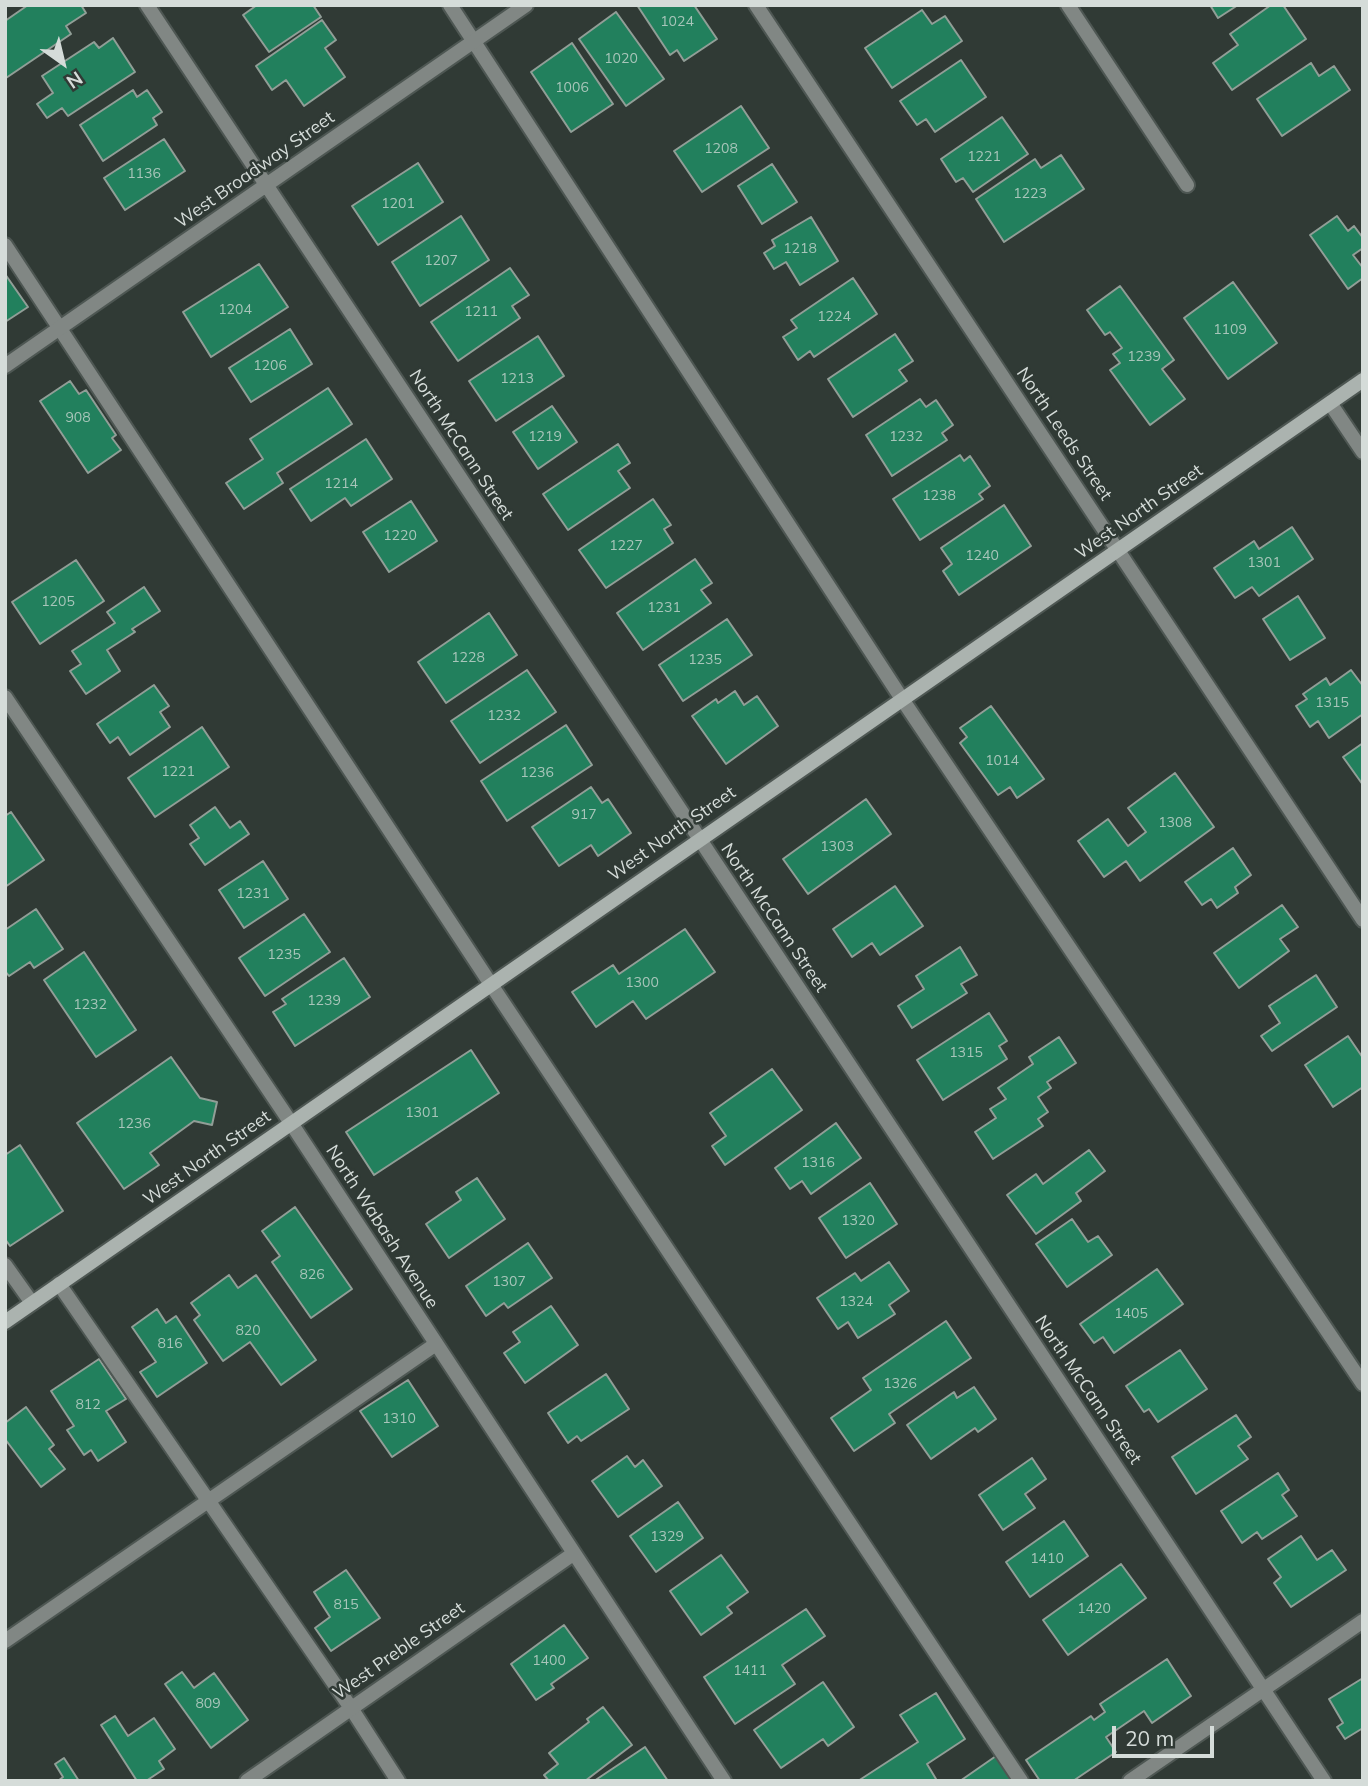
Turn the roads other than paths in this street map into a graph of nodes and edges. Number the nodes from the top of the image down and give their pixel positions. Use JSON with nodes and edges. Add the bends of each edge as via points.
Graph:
{"nodes":[{"id":1,"x":147,"y":5,"type":"edge"},
{"id":2,"x":450,"y":5,"type":"edge"},
{"id":3,"x":526,"y":5,"type":"edge"},
{"id":4,"x":756,"y":5,"type":"edge"},
{"id":5,"x":1068,"y":5,"type":"edge"},
{"id":6,"x":474,"y":41,"type":"junction"},
{"id":7,"x":266,"y":186,"type":"junction"},
{"id":8,"x":1187,"y":186,"type":"dead end"},
{"id":9,"x":5,"y":245,"type":"edge"},
{"id":10,"x":61,"y":329,"type":"junction"},
{"id":11,"x":5,"y":366,"type":"edge"},
{"id":12,"x":1363,"y":380,"type":"edge"},
{"id":13,"x":1330,"y":403,"type":"junction"},
{"id":14,"x":1363,"y":452,"type":"edge"},
{"id":15,"x":1118,"y":550,"type":"junction"},
{"id":16,"x":5,"y":697,"type":"edge"},
{"id":17,"x":902,"y":699,"type":"junction"},
{"id":18,"x":699,"y":839,"type":"junction"},
{"id":19,"x":1363,"y":920,"type":"edge"},
{"id":20,"x":490,"y":983,"type":"junction"},
{"id":21,"x":290,"y":1123,"type":"junction"},
{"id":22,"x":5,"y":1265,"type":"edge"},
{"id":23,"x":59,"y":1284,"type":"junction"},
{"id":24,"x":32,"y":1303,"type":"junction"},
{"id":25,"x":5,"y":1322,"type":"edge"},
{"id":26,"x":436,"y":1344,"type":"junction"},
{"id":27,"x":1363,"y":1384,"type":"edge"},
{"id":28,"x":208,"y":1501,"type":"junction"},
{"id":29,"x":573,"y":1554,"type":"junction"},
{"id":30,"x":1363,"y":1620,"type":"edge"},
{"id":31,"x":5,"y":1642,"type":"edge"},
{"id":32,"x":1264,"y":1689,"type":"junction"},
{"id":33,"x":351,"y":1708,"type":"junction"},
{"id":34,"x":247,"y":1781,"type":"edge"},
{"id":35,"x":398,"y":1781,"type":"edge"},
{"id":36,"x":724,"y":1781,"type":"edge"},
{"id":37,"x":1021,"y":1781,"type":"edge"},
{"id":38,"x":1130,"y":1781,"type":"edge"},
{"id":39,"x":1324,"y":1781,"type":"edge"}],
"edges":[{"from":1,"to":7,"type":"street","name":"North McCann Street"},
{"from":2,"to":6,"type":"street"},
{"from":3,"to":6,"type":"street","name":"West Broadway Street"},
{"from":4,"to":15,"type":"street","name":"North Leeds Street"},
{"from":5,"to":8,"type":"street"},
{"from":6,"to":7,"type":"street","name":"West Broadway Street"},
{"from":6,"to":17,"type":"street"},
{"from":7,"to":10,"type":"street","name":"West Broadway Street"},
{"from":7,"to":18,"type":"street","name":"North McCann Street"},
{"from":9,"to":10,"type":"street"},
{"from":10,"to":11,"type":"street","name":"West Broadway Street"},
{"from":10,"to":20,"type":"street"},
{"from":12,"to":13,"type":"street","name":"West North Street"},
{"from":13,"to":14,"type":"street"},
{"from":13,"to":15,"type":"street","name":"West North Street"},
{"from":15,"to":17,"type":"street","name":"West North Street"},
{"from":15,"to":19,"type":"street","name":"North Leeds Street"},
{"from":16,"to":21,"type":"street","name":"North Wabash Avenue"},
{"from":17,"to":18,"type":"street","name":"West North Street"},
{"from":17,"to":27,"type":"street"},
{"from":18,"to":20,"type":"street","name":"West North Street"},
{"from":18,"to":32,"type":"street","name":"North McCann Street"},
{"from":20,"to":21,"type":"street","name":"West North Street"},
{"from":20,"to":37,"type":"street"},
{"from":21,"to":23,"type":"street","name":"West North Street"},
{"from":21,"to":26,"type":"street","name":"North Wabash Avenue"},
{"from":22,"to":24,"type":"street"},
{"from":23,"to":24,"type":"street","name":"West North Street"},
{"from":23,"to":28,"type":"street"},
{"from":24,"to":25,"type":"street","name":"West North Street"},
{"from":26,"to":28,"type":"street"},
{"from":26,"to":29,"type":"street","name":"North Wabash Avenue"},
{"from":28,"to":31,"type":"street"},
{"from":28,"to":33,"type":"street"},
{"from":29,"to":33,"type":"street","name":"West Preble Street"},
{"from":29,"to":36,"type":"street","name":"North Wabash Avenue"},
{"from":30,"to":32,"type":"street"},
{"from":32,"to":38,"type":"street"},
{"from":32,"to":39,"type":"street","name":"North McCann Street"},
{"from":33,"to":34,"type":"street","name":"West Preble Street"},
{"from":33,"to":35,"type":"street"}]}
